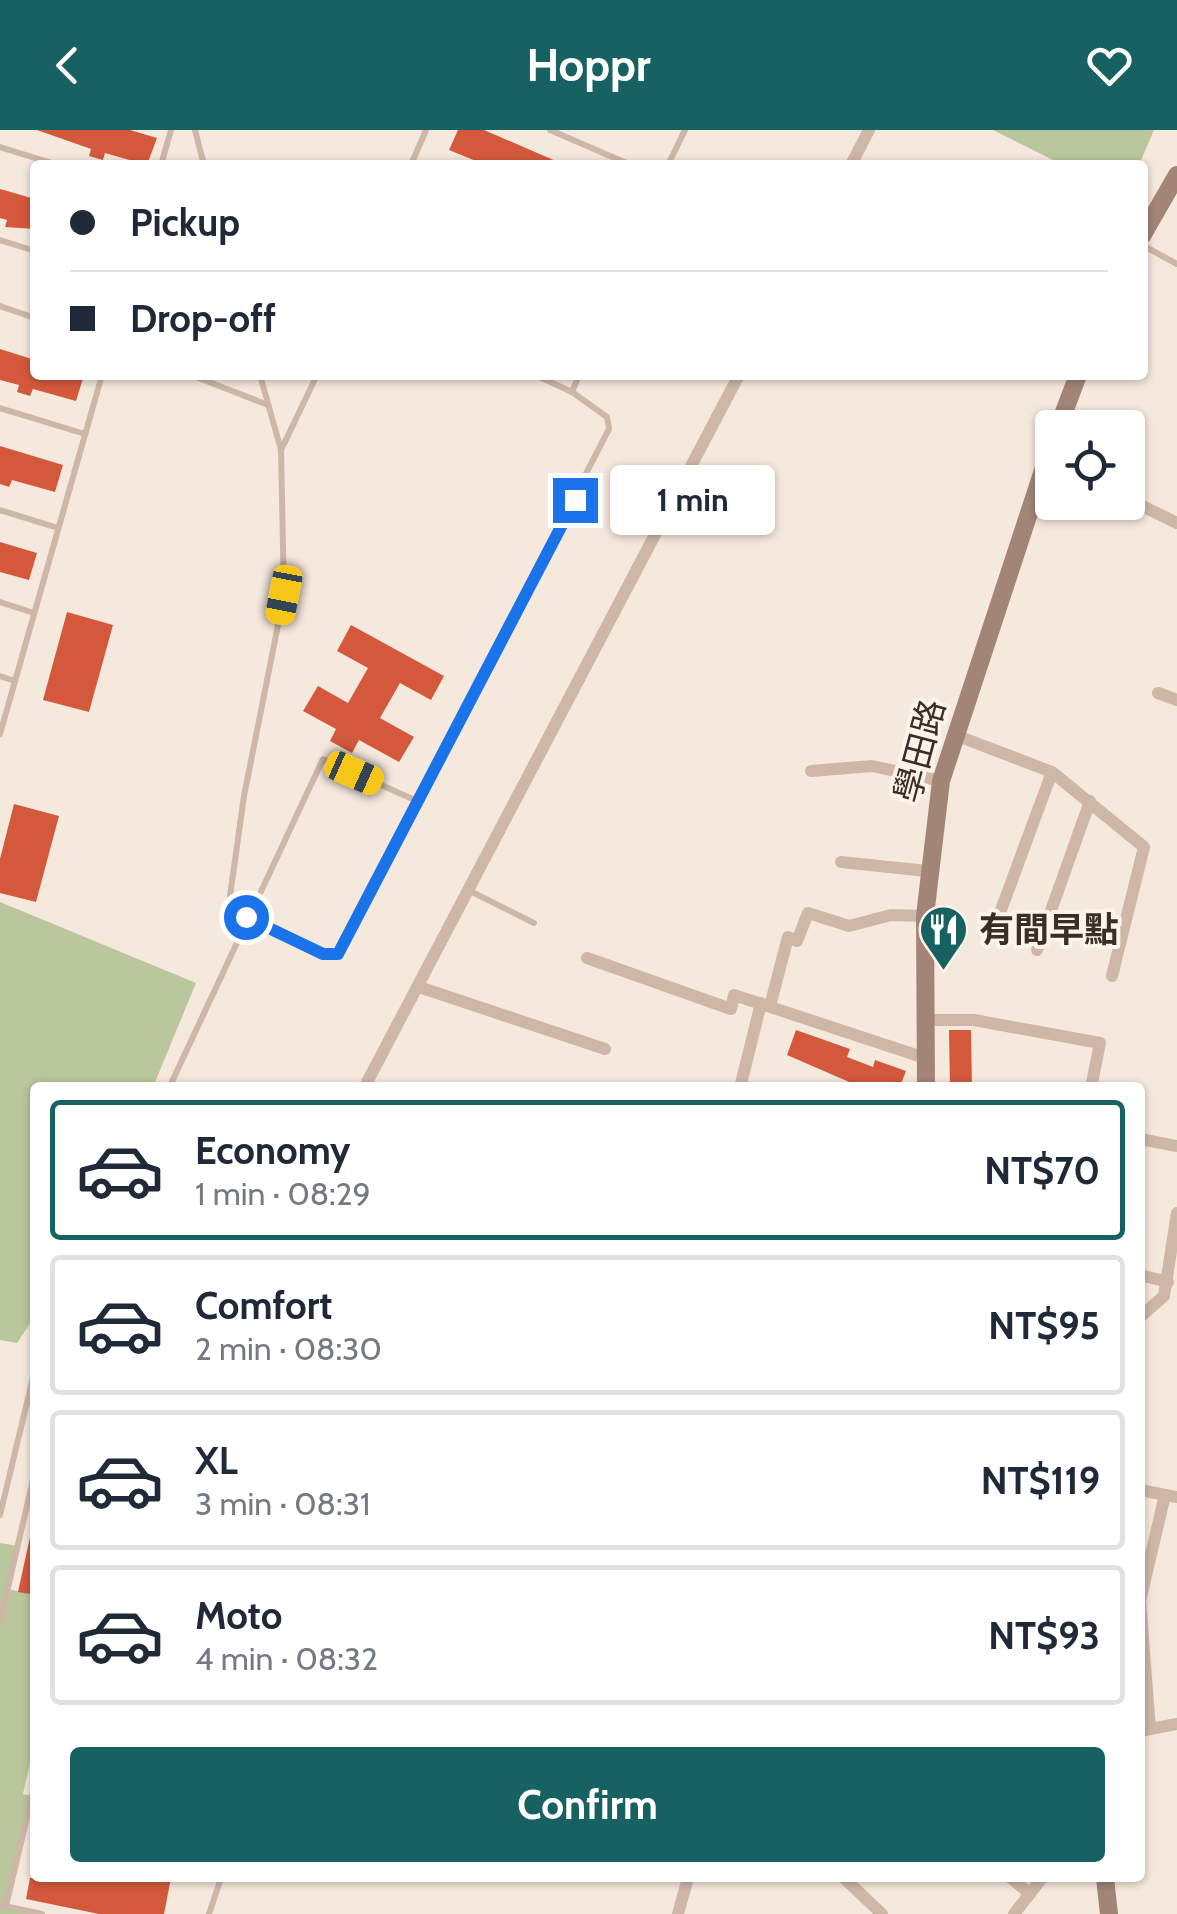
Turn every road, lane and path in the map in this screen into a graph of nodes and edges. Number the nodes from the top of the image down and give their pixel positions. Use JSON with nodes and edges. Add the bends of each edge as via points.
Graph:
{"nodes":[{"id":1,"x":171,"y":130,"type":"edge"},
{"id":2,"x":195,"y":130,"type":"edge"},
{"id":3,"x":426,"y":130,"type":"edge"},
{"id":4,"x":550,"y":130,"type":"edge"},
{"id":5,"x":686,"y":130,"type":"edge"},
{"id":6,"x":869,"y":130,"type":"edge"},
{"id":7,"x":0,"y":146,"type":"edge"},
{"id":8,"x":43,"y":160,"type":"edge"},
{"id":9,"x":162,"y":160,"type":"edge"},
{"id":10,"x":203,"y":160,"type":"edge"},
{"id":11,"x":413,"y":160,"type":"edge"},
{"id":12,"x":619,"y":160,"type":"edge"},
{"id":13,"x":671,"y":160,"type":"edge"},
{"id":14,"x":853,"y":160,"type":"edge"},
{"id":15,"x":1177,"y":176,"type":"edge"},
{"id":16,"x":1148,"y":214,"type":"edge"},
{"id":17,"x":0,"y":240,"type":"edge"},
{"id":18,"x":1148,"y":248,"type":"edge"},
{"id":19,"x":30,"y":249,"type":"edge"},
{"id":20,"x":1177,"y":264,"type":"edge"},
{"id":21,"x":0,"y":306,"type":"edge"},
{"id":22,"x":30,"y":316,"type":"edge"},
{"id":23,"x":101,"y":380,"type":"edge"},
{"id":24,"x":203,"y":380,"type":"edge"},
{"id":25,"x":261,"y":380,"type":"edge"},
{"id":26,"x":315,"y":380,"type":"edge"},
{"id":27,"x":545,"y":380,"type":"edge"},
{"id":28,"x":577,"y":380,"type":"edge"},
{"id":29,"x":736,"y":380,"type":"edge"},
{"id":30,"x":1076,"y":380,"type":"edge"},
{"id":31,"x":572,"y":392,"type":"junction"},
{"id":32,"x":268,"y":405,"type":"junction"},
{"id":33,"x":0,"y":408,"type":"edge"},
{"id":34,"x":1065,"y":410,"type":"edge"},
{"id":35,"x":85,"y":434,"type":"junction"},
{"id":36,"x":282,"y":450,"type":"junction"},
{"id":37,"x":1035,"y":502,"type":"edge"},
{"id":38,"x":1145,"y":507,"type":"edge"},
{"id":39,"x":0,"y":510,"type":"edge"},
{"id":40,"x":1177,"y":523,"type":"edge"},
{"id":41,"x":58,"y":528,"type":"junction"},
{"id":42,"x":0,"y":602,"type":"edge"},
{"id":43,"x":34,"y":613,"type":"junction"},
{"id":44,"x":0,"y":676,"type":"edge"},
{"id":45,"x":15,"y":681,"type":"junction"},
{"id":46,"x":1158,"y":693,"type":"dead end"},
{"id":47,"x":1177,"y":700,"type":"edge"},
{"id":48,"x":0,"y":734,"type":"edge"},
{"id":49,"x":955,"y":735,"type":"junction"},
{"id":50,"x":811,"y":771,"type":"dead end"},
{"id":51,"x":1052,"y":772,"type":"junction"},
{"id":52,"x":942,"y":781,"type":"junction"},
{"id":53,"x":417,"y":801,"type":"junction"},
{"id":54,"x":1090,"y":801,"type":"junction"},
{"id":55,"x":842,"y":862,"type":"dead end"},
{"id":56,"x":927,"y":871,"type":"junction"},
{"id":57,"x":468,"y":890,"type":"junction"},
{"id":58,"x":1001,"y":910,"type":"dead end"},
{"id":59,"x":924,"y":916,"type":"junction"},
{"id":60,"x":246,"y":917,"type":"junction"},
{"id":61,"x":534,"y":922,"type":"dead end"},
{"id":62,"x":1038,"y":950,"type":"dead end"},
{"id":63,"x":587,"y":958,"type":"dead end"},
{"id":64,"x":1112,"y":976,"type":"dead end"},
{"id":65,"x":419,"y":987,"type":"junction"},
{"id":66,"x":765,"y":1004,"type":"junction"},
{"id":67,"x":925,"y":1020,"type":"junction"},
{"id":68,"x":605,"y":1049,"type":"dead end"},
{"id":69,"x":925,"y":1058,"type":"junction"},
{"id":70,"x":171,"y":1082,"type":"edge"},
{"id":71,"x":367,"y":1082,"type":"edge"},
{"id":72,"x":742,"y":1082,"type":"edge"},
{"id":73,"x":926,"y":1082,"type":"edge"},
{"id":74,"x":1092,"y":1082,"type":"edge"},
{"id":75,"x":1145,"y":1140,"type":"edge"},
{"id":76,"x":1177,"y":1146,"type":"edge"},
{"id":77,"x":1177,"y":1212,"type":"edge"},
{"id":78,"x":1175,"y":1258,"type":"edge"},
{"id":79,"x":1145,"y":1279,"type":"edge"},
{"id":80,"x":1170,"y":1293,"type":"edge"},
{"id":81,"x":1145,"y":1313,"type":"edge"},
{"id":82,"x":30,"y":1390,"type":"edge"},
{"id":83,"x":1145,"y":1491,"type":"edge"},
{"id":84,"x":30,"y":1493,"type":"edge"},
{"id":85,"x":1171,"y":1496,"type":"edge"},
{"id":86,"x":0,"y":1515,"type":"edge"},
{"id":87,"x":1145,"y":1584,"type":"edge"},
{"id":88,"x":0,"y":1622,"type":"edge"},
{"id":89,"x":1177,"y":1724,"type":"edge"},
{"id":90,"x":1145,"y":1730,"type":"edge"},
{"id":91,"x":30,"y":1804,"type":"edge"},
{"id":92,"x":220,"y":1882,"type":"edge"},
{"id":93,"x":687,"y":1882,"type":"edge"},
{"id":94,"x":848,"y":1882,"type":"edge"},
{"id":95,"x":1016,"y":1882,"type":"edge"},
{"id":96,"x":1039,"y":1882,"type":"edge"},
{"id":97,"x":1106,"y":1882,"type":"edge"},
{"id":98,"x":1030,"y":1894,"type":"junction"},
{"id":99,"x":3,"y":1905,"type":"edge"},
{"id":100,"x":42,"y":1914,"type":"edge"},
{"id":101,"x":209,"y":1914,"type":"edge"},
{"id":102,"x":678,"y":1914,"type":"edge"},
{"id":103,"x":882,"y":1914,"type":"edge"},
{"id":104,"x":1014,"y":1914,"type":"edge"},
{"id":105,"x":1110,"y":1914,"type":"edge"}],
"edges":[{"from":1,"to":9,"type":"lane"},
{"from":2,"to":10,"type":"lane"},
{"from":3,"to":11,"type":"lane"},
{"from":4,"to":12,"type":"lane"},
{"from":5,"to":13,"type":"lane"},
{"from":6,"to":14,"type":"street"},
{"from":7,"to":8,"type":"lane"},
{"from":15,"to":16,"type":"main road"},
{"from":17,"to":19,"type":"lane"},
{"from":18,"to":20,"type":"lane"},
{"from":21,"to":22,"type":"lane"},
{"from":23,"to":35,"type":"lane"},
{"from":24,"to":32,"type":"lane"},
{"from":25,"to":32,"type":"lane"},
{"from":26,"to":36,"type":"lane"},
{"from":27,"to":31,"type":"lane"},
{"from":28,"to":31,"type":"lane"},
{"from":29,"to":57,"type":"street"},
{"from":30,"to":34,"type":"main road"},
{"from":31,"to":53,"type":"lane","via":[[607,417],[609,429]]},
{"from":32,"to":36,"type":"lane"},
{"from":33,"to":35,"type":"lane"},
{"from":35,"to":41,"type":"lane"},
{"from":36,"to":60,"type":"lane","via":[[284,595],[230,896]]},
{"from":37,"to":49,"type":"main road","name":"學田路"},
{"from":38,"to":40,"type":"street"},
{"from":39,"to":41,"type":"lane"},
{"from":41,"to":43,"type":"lane"},
{"from":42,"to":43,"type":"lane"},
{"from":43,"to":45,"type":"lane"},
{"from":44,"to":45,"type":"lane"},
{"from":45,"to":48,"type":"lane"},
{"from":46,"to":47,"type":"street"},
{"from":49,"to":51,"type":"street"},
{"from":49,"to":52,"type":"main road","name":"學田路"},
{"from":50,"to":52,"type":"street","via":[[872,766]]},
{"from":51,"to":54,"type":"street"},
{"from":51,"to":58,"type":"street"},
{"from":52,"to":56,"type":"main road","name":"學田路"},
{"from":53,"to":60,"type":"lane","via":[[338,954],[323,954]]},
{"from":53,"to":60,"type":"lane","via":[[323,759]]},
{"from":54,"to":62,"type":"street"},
{"from":54,"to":64,"type":"street","via":[[1144,847]]},
{"from":55,"to":56,"type":"street"},
{"from":56,"to":59,"type":"main road","name":"學田路"},
{"from":57,"to":61,"type":"lane"},
{"from":57,"to":65,"type":"street"},
{"from":59,"to":66,"type":"street","via":[[849,926],[808,913],[797,941],[788,937]]},
{"from":59,"to":67,"type":"main road","name":"學田路"},
{"from":60,"to":70,"type":"lane"},
{"from":63,"to":66,"type":"street","via":[[731,1009],[734,995]]},
{"from":65,"to":68,"type":"street"},
{"from":65,"to":71,"type":"street"},
{"from":66,"to":69,"type":"street"},
{"from":66,"to":72,"type":"street"},
{"from":67,"to":69,"type":"main road","name":"學田路"},
{"from":67,"to":74,"type":"street","via":[[974,1020],[1100,1044]]},
{"from":69,"to":73,"type":"main road","name":"學田路"},
{"from":75,"to":76,"type":"street"},
{"from":77,"to":78,"type":"street"},
{"from":78,"to":80,"type":"street"},
{"from":79,"to":80,"type":"street"},
{"from":80,"to":81,"type":"street"},
{"from":82,"to":86,"type":"lane"},
{"from":83,"to":85,"type":"street"},
{"from":84,"to":88,"type":"lane"},
{"from":85,"to":87,"type":"street"},
{"from":89,"to":90,"type":"street"},
{"from":91,"to":99,"type":"lane"},
{"from":92,"to":101,"type":"lane"},
{"from":93,"to":102,"type":"street"},
{"from":94,"to":103,"type":"street"},
{"from":95,"to":98,"type":"street"},
{"from":96,"to":98,"type":"street"},
{"from":97,"to":105,"type":"main road"},
{"from":98,"to":104,"type":"street"},
{"from":99,"to":100,"type":"lane"}]}
